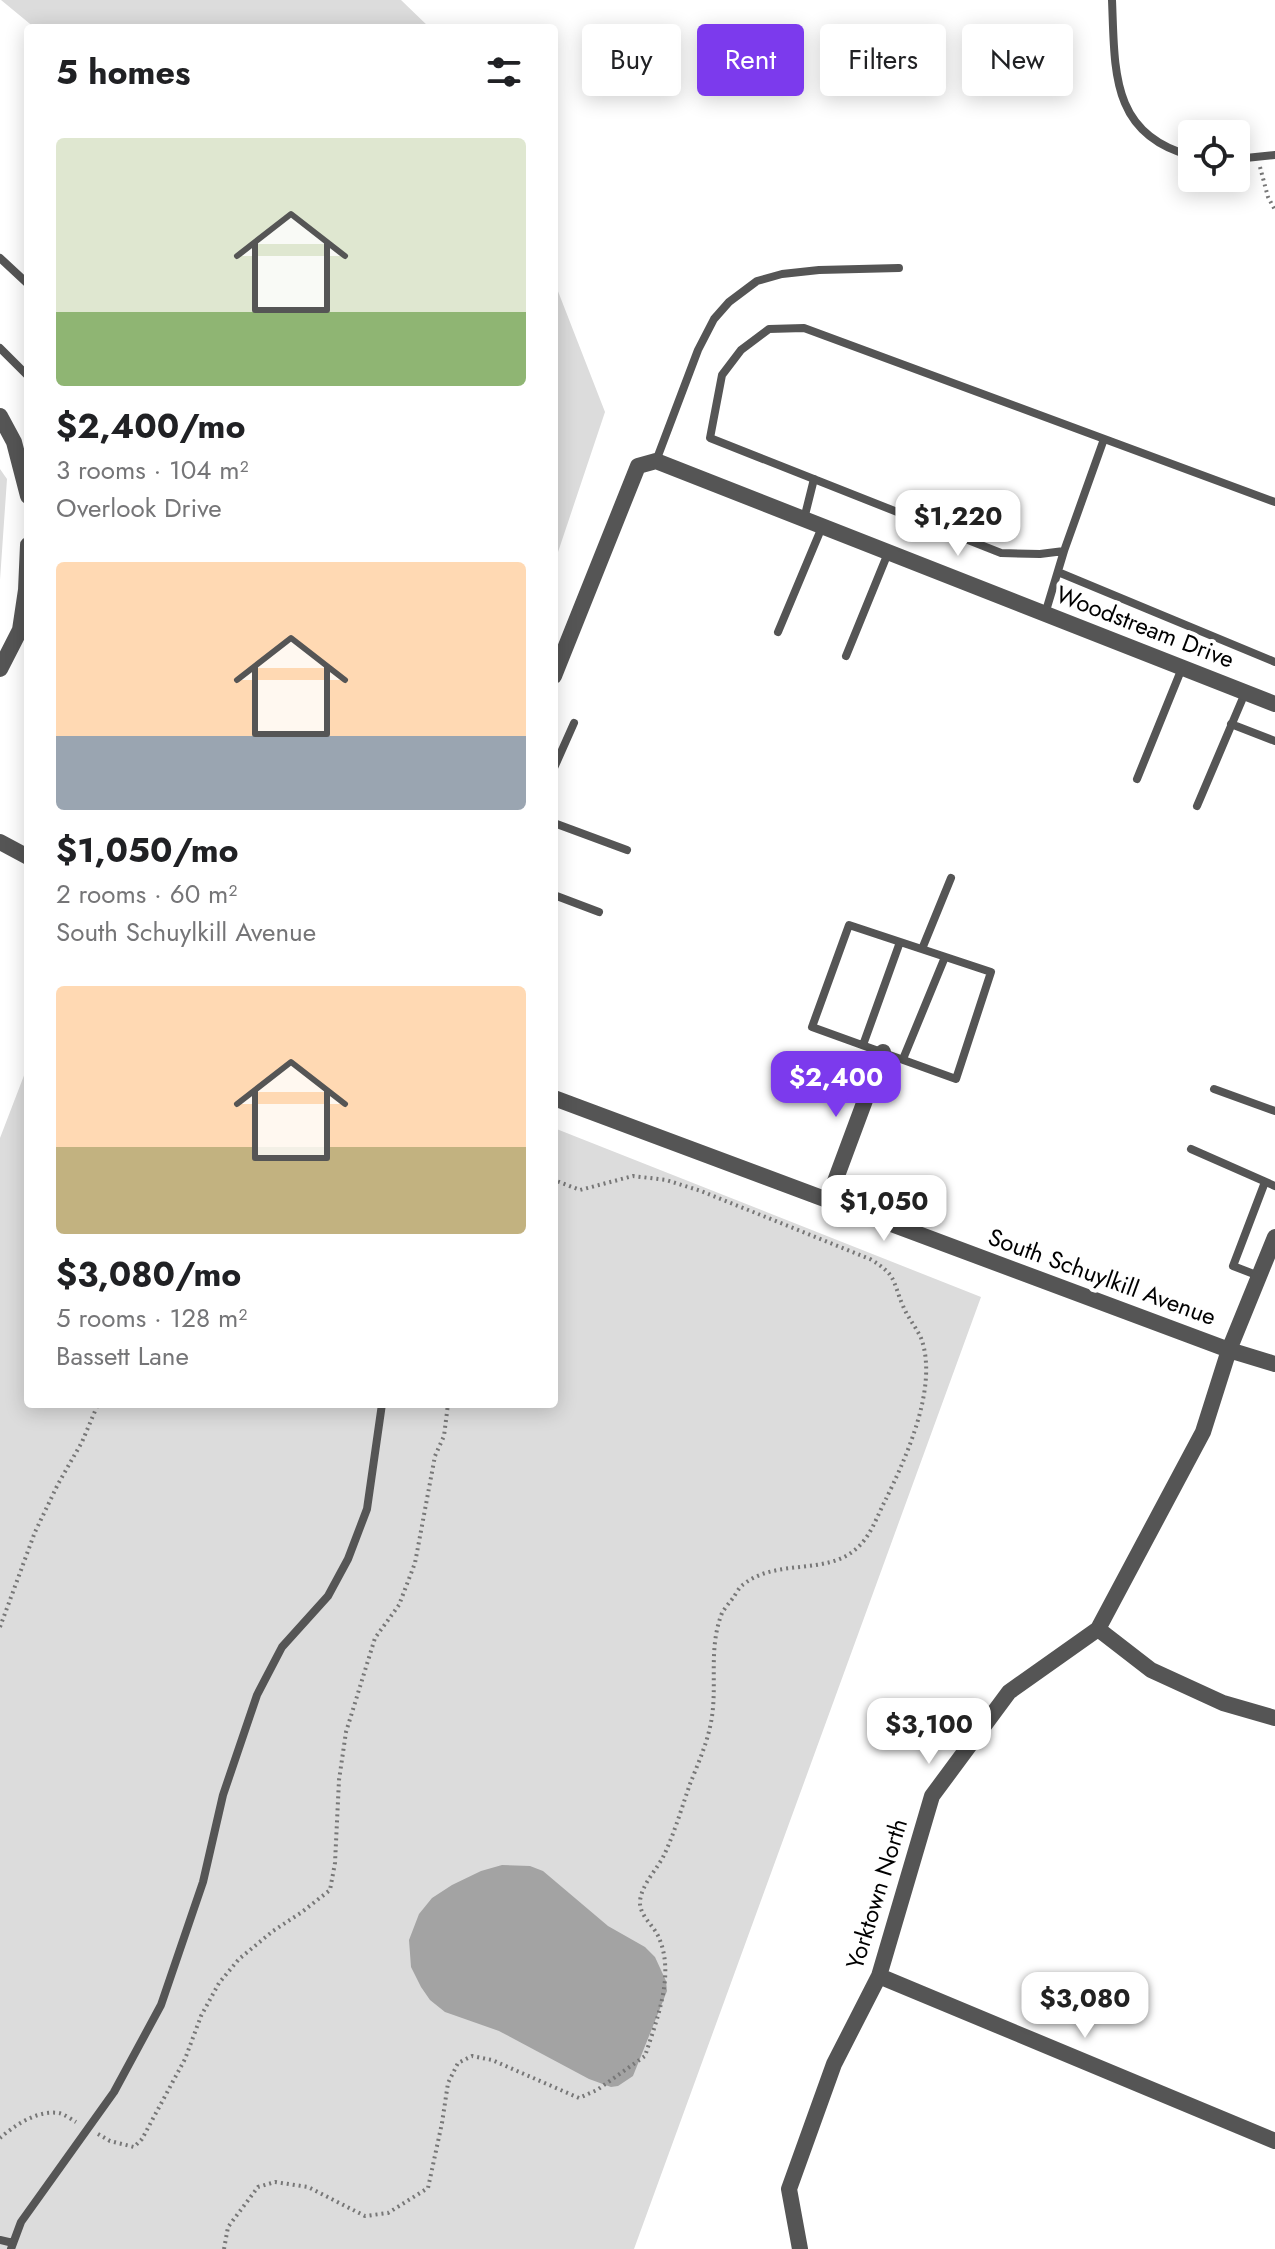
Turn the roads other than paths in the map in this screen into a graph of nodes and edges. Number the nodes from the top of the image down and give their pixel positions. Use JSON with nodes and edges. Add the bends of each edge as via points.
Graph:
{"nodes":[{"id":1,"x":1112,"y":0,"type":"edge"},
{"id":2,"x":1178,"y":151,"type":"edge"},
{"id":3,"x":1275,"y":155,"type":"edge"},
{"id":4,"x":1250,"y":158,"type":"edge"},
{"id":5,"x":0,"y":258,"type":"edge"},
{"id":6,"x":899,"y":268,"type":"dead end"},
{"id":7,"x":24,"y":280,"type":"edge"},
{"id":8,"x":0,"y":348,"type":"edge"},
{"id":9,"x":24,"y":372,"type":"edge"},
{"id":10,"x":0,"y":416,"type":"edge"},
{"id":11,"x":1104,"y":439,"type":"junction"},
{"id":12,"x":656,"y":461,"type":"junction"},
{"id":13,"x":24,"y":476,"type":"edge"},
{"id":14,"x":814,"y":479,"type":"junction"},
{"id":15,"x":1275,"y":502,"type":"edge"},
{"id":16,"x":804,"y":519,"type":"junction"},
{"id":17,"x":823,"y":526,"type":"junction"},
{"id":18,"x":1064,"y":551,"type":"junction"},
{"id":19,"x":888,"y":552,"type":"junction"},
{"id":20,"x":1058,"y":572,"type":"junction"},
{"id":21,"x":24,"y":614,"type":"edge"},
{"id":22,"x":1045,"y":614,"type":"junction"},
{"id":23,"x":778,"y":632,"type":"dead end"},
{"id":24,"x":846,"y":656,"type":"dead end"},
{"id":25,"x":1275,"y":662,"type":"edge"},
{"id":26,"x":558,"y":666,"type":"edge"},
{"id":27,"x":1182,"y":667,"type":"junction"},
{"id":28,"x":0,"y":669,"type":"edge"},
{"id":29,"x":1245,"y":692,"type":"junction"},
{"id":30,"x":1275,"y":704,"type":"edge"},
{"id":31,"x":574,"y":723,"type":"dead end"},
{"id":32,"x":1231,"y":724,"type":"junction"},
{"id":33,"x":1275,"y":741,"type":"edge"},
{"id":34,"x":558,"y":759,"type":"edge"},
{"id":35,"x":1137,"y":779,"type":"dead end"},
{"id":36,"x":1197,"y":806,"type":"dead end"},
{"id":37,"x":558,"y":824,"type":"edge"},
{"id":38,"x":0,"y":842,"type":"edge"},
{"id":39,"x":627,"y":850,"type":"dead end"},
{"id":40,"x":24,"y":855,"type":"edge"},
{"id":41,"x":951,"y":878,"type":"dead end"},
{"id":42,"x":558,"y":897,"type":"edge"},
{"id":43,"x":599,"y":912,"type":"dead end"},
{"id":44,"x":900,"y":942,"type":"junction"},
{"id":45,"x":922,"y":949,"type":"junction"},
{"id":46,"x":945,"y":957,"type":"junction"},
{"id":47,"x":863,"y":1045,"type":"junction"},
{"id":48,"x":883,"y":1052,"type":"junction"},
{"id":49,"x":903,"y":1059,"type":"junction"},
{"id":50,"x":1214,"y":1089,"type":"dead end"},
{"id":51,"x":558,"y":1099,"type":"edge"},
{"id":52,"x":1275,"y":1111,"type":"edge"},
{"id":53,"x":1191,"y":1149,"type":"dead end"},
{"id":54,"x":1265,"y":1182,"type":"junction"},
{"id":55,"x":1275,"y":1186,"type":"edge"},
{"id":56,"x":828,"y":1200,"type":"junction"},
{"id":57,"x":1275,"y":1237,"type":"edge"},
{"id":58,"x":1259,"y":1276,"type":"junction"},
{"id":59,"x":1229,"y":1350,"type":"junction"},
{"id":60,"x":1275,"y":1364,"type":"edge"},
{"id":61,"x":381,"y":1408,"type":"edge"},
{"id":62,"x":1098,"y":1629,"type":"junction"},
{"id":63,"x":1275,"y":1718,"type":"edge"},
{"id":64,"x":879,"y":1976,"type":"junction"},
{"id":65,"x":1275,"y":2141,"type":"edge"},
{"id":66,"x":0,"y":2240,"type":"edge"},
{"id":67,"x":12,"y":2246,"type":"edge"},
{"id":68,"x":800,"y":2249,"type":"edge"}],
"edges":[{"from":1,"to":2,"type":"lane","via":[[1124,103],[1149,137]]},
{"from":3,"to":4,"type":"lane"},
{"from":5,"to":7,"type":"lane"},
{"from":6,"to":12,"type":"lane","via":[[782,274],[757,281],[729,302],[698,350]]},
{"from":8,"to":9,"type":"lane"},
{"from":10,"to":13,"type":"street","via":[[17,440]]},
{"from":11,"to":14,"type":"lane","via":[[804,328],[769,329],[741,350],[722,375],[710,438]]},
{"from":11,"to":15,"type":"lane"},
{"from":11,"to":18,"type":"lane"},
{"from":12,"to":16,"type":"street","name":"Woodstream Drive"},
{"from":12,"to":26,"type":"street","via":[[638,466]]},
{"from":14,"to":16,"type":"lane"},
{"from":14,"to":18,"type":"lane","via":[[1001,553]]},
{"from":16,"to":17,"type":"street","name":"Woodstream Drive"},
{"from":17,"to":19,"type":"street","name":"Woodstream Drive"},
{"from":17,"to":23,"type":"lane"},
{"from":18,"to":20,"type":"lane"},
{"from":19,"to":22,"type":"street","name":"Woodstream Drive"},
{"from":19,"to":24,"type":"lane"},
{"from":20,"to":22,"type":"lane"},
{"from":20,"to":25,"type":"lane"},
{"from":21,"to":28,"type":"street"},
{"from":22,"to":27,"type":"street","name":"Woodstream Drive"},
{"from":27,"to":29,"type":"street","name":"Woodstream Drive"},
{"from":27,"to":35,"type":"lane"},
{"from":29,"to":30,"type":"street","name":"Woodstream Drive"},
{"from":29,"to":32,"type":"lane"},
{"from":31,"to":34,"type":"lane"},
{"from":32,"to":33,"type":"lane"},
{"from":32,"to":36,"type":"lane"},
{"from":37,"to":39,"type":"lane"},
{"from":38,"to":40,"type":"street"},
{"from":41,"to":45,"type":"lane"},
{"from":42,"to":43,"type":"lane"},
{"from":44,"to":45,"type":"lane"},
{"from":44,"to":47,"type":"lane"},
{"from":44,"to":47,"type":"lane","via":[[849,925],[817,1013],[812,1027]]},
{"from":45,"to":46,"type":"lane"},
{"from":46,"to":49,"type":"lane"},
{"from":46,"to":49,"type":"lane","via":[[991,972],[956,1079]]},
{"from":47,"to":48,"type":"lane"},
{"from":48,"to":49,"type":"lane"},
{"from":48,"to":56,"type":"street"},
{"from":50,"to":52,"type":"lane"},
{"from":51,"to":56,"type":"street","name":"South Schuylkill Avenue"},
{"from":53,"to":54,"type":"lane"},
{"from":54,"to":55,"type":"lane"},
{"from":54,"to":58,"type":"lane","via":[[1233,1266]]},
{"from":56,"to":59,"type":"street","name":"South Schuylkill Avenue"},
{"from":57,"to":58,"type":"street","name":"Yorktown North"},
{"from":58,"to":59,"type":"street","name":"Yorktown North"},
{"from":59,"to":60,"type":"street","name":"South Schuylkill Avenue"},
{"from":59,"to":62,"type":"street","name":"Yorktown North","via":[[1203,1432]]},
{"from":61,"to":67,"type":"lane","via":[[367,1509],[328,1596],[282,1647],[257,1695],[161,2005],[114,2092],[21,2222]]},
{"from":62,"to":63,"type":"street","via":[[1151,1670],[1223,1703]]},
{"from":62,"to":64,"type":"street","name":"Yorktown North","via":[[1009,1692],[932,1796]]},
{"from":64,"to":65,"type":"street"},
{"from":64,"to":68,"type":"street","name":"Yorktown North","via":[[834,2064],[789,2189]]},
{"from":66,"to":67,"type":"lane"}]}
